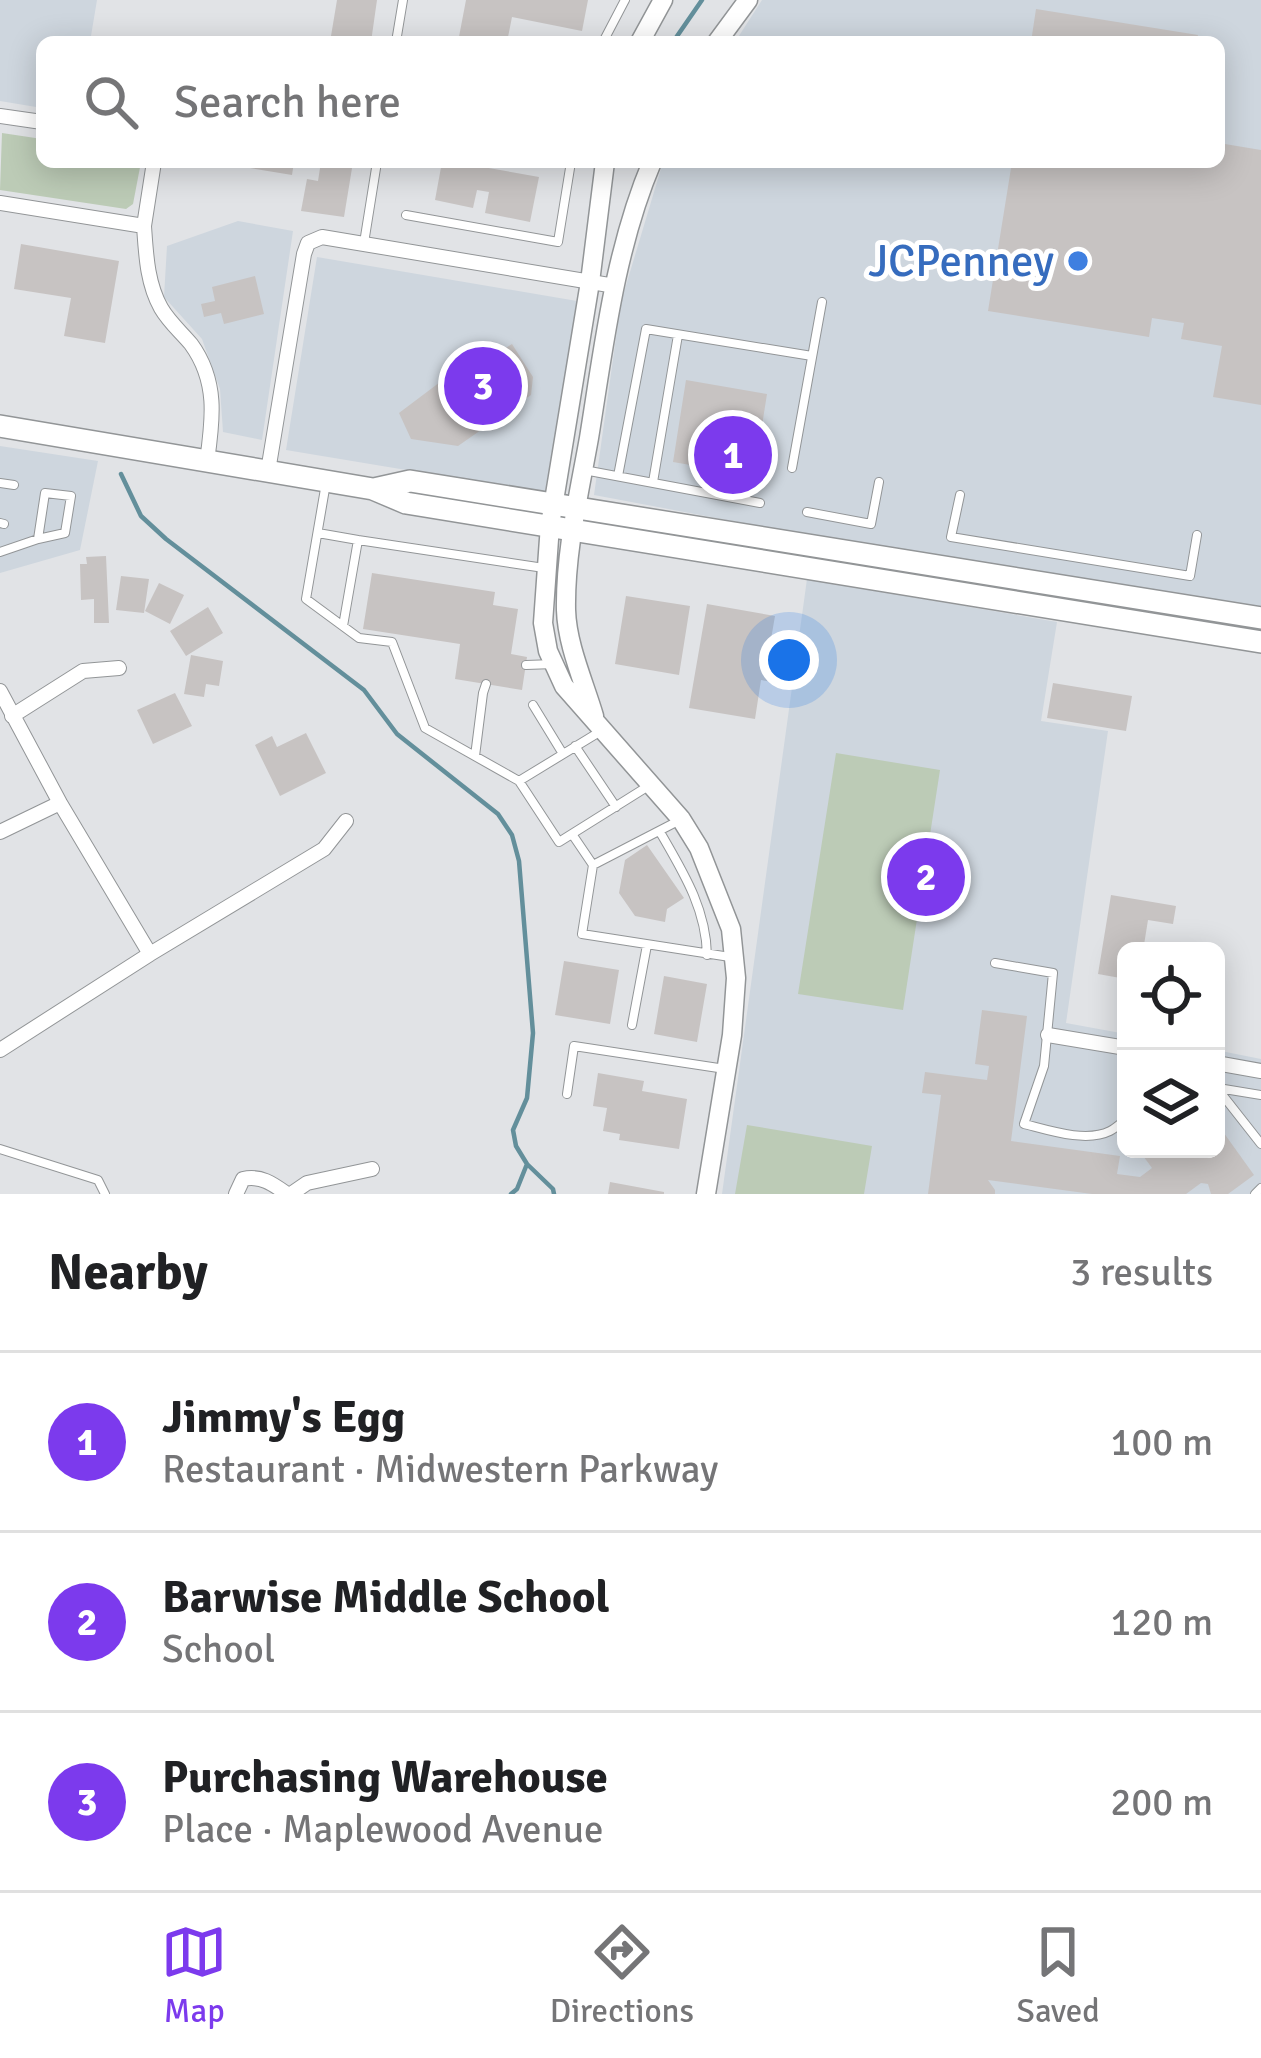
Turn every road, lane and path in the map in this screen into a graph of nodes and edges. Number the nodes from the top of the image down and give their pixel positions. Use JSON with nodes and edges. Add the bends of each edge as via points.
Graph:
{"nodes":[{"id":1,"x":403,"y":0,"type":"edge"},
{"id":2,"x":625,"y":0,"type":"edge"},
{"id":3,"x":663,"y":0,"type":"edge"},
{"id":4,"x":748,"y":0,"type":"edge"},
{"id":5,"x":397,"y":36,"type":"edge"},
{"id":6,"x":606,"y":36,"type":"edge"},
{"id":7,"x":643,"y":36,"type":"edge"},
{"id":8,"x":721,"y":36,"type":"edge"},
{"id":9,"x":0,"y":116,"type":"edge"},
{"id":10,"x":36,"y":121,"type":"edge"},
{"id":11,"x":153,"y":168,"type":"edge"},
{"id":12,"x":376,"y":168,"type":"edge"},
{"id":13,"x":570,"y":168,"type":"edge"},
{"id":14,"x":604,"y":168,"type":"edge"},
{"id":15,"x":650,"y":168,"type":"edge"},
{"id":16,"x":0,"y":203,"type":"edge"},
{"id":17,"x":406,"y":215,"type":"dead end"},
{"id":18,"x":144,"y":226,"type":"junction"},
{"id":19,"x":364,"y":245,"type":"junction"},
{"id":20,"x":590,"y":282,"type":"junction"},
{"id":21,"x":615,"y":286,"type":"junction"},
{"id":22,"x":822,"y":302,"type":"dead end"},
{"id":23,"x":678,"y":334,"type":"junction"},
{"id":24,"x":812,"y":356,"type":"junction"},
{"id":25,"x":0,"y":426,"type":"edge"},
{"id":26,"x":206,"y":461,"type":"junction"},
{"id":27,"x":792,"y":468,"type":"dead end"},
{"id":28,"x":583,"y":470,"type":"junction"},
{"id":29,"x":268,"y":471,"type":"junction"},
{"id":30,"x":619,"y":476,"type":"junction"},
{"id":31,"x":327,"y":481,"type":"junction"},
{"id":32,"x":653,"y":482,"type":"junction"},
{"id":33,"x":879,"y":482,"type":"dead end"},
{"id":34,"x":0,"y":483,"type":"edge"},
{"id":35,"x":14,"y":485,"type":"dead end"},
{"id":36,"x":960,"y":495,"type":"dead end"},
{"id":37,"x":760,"y":502,"type":"dead end"},
{"id":38,"x":808,"y":512,"type":"dead end"},
{"id":39,"x":552,"y":515,"type":"junction"},
{"id":40,"x":575,"y":519,"type":"junction"},
{"id":41,"x":318,"y":532,"type":"junction"},
{"id":42,"x":1197,"y":536,"type":"dead end"},
{"id":43,"x":38,"y":539,"type":"junction"},
{"id":44,"x":358,"y":540,"type":"junction"},
{"id":45,"x":0,"y":552,"type":"edge"},
{"id":46,"x":545,"y":568,"type":"junction"},
{"id":47,"x":1261,"y":618,"type":"edge"},
{"id":48,"x":1223,"y":624,"type":"junction"},
{"id":49,"x":343,"y":628,"type":"junction"},
{"id":50,"x":1261,"y":642,"type":"edge"},
{"id":51,"x":554,"y":664,"type":"junction"},
{"id":52,"x":526,"y":665,"type":"dead end"},
{"id":53,"x":119,"y":668,"type":"dead end"},
{"id":54,"x":487,"y":684,"type":"dead end"},
{"id":55,"x":0,"y":691,"type":"edge"},
{"id":56,"x":533,"y":705,"type":"dead end"},
{"id":57,"x":12,"y":716,"type":"junction"},
{"id":58,"x":600,"y":725,"type":"junction"},
{"id":59,"x":575,"y":746,"type":"junction"},
{"id":60,"x":562,"y":754,"type":"junction"},
{"id":61,"x":475,"y":756,"type":"junction"},
{"id":62,"x":519,"y":781,"type":"junction"},
{"id":63,"x":651,"y":785,"type":"junction"},
{"id":64,"x":60,"y":803,"type":"junction"},
{"id":65,"x":616,"y":807,"type":"junction"},
{"id":66,"x":681,"y":819,"type":"junction"},
{"id":67,"x":346,"y":821,"type":"dead end"},
{"id":68,"x":0,"y":832,"type":"edge"},
{"id":69,"x":660,"y":832,"type":"junction"},
{"id":70,"x":572,"y":835,"type":"junction"},
{"id":71,"x":593,"y":866,"type":"junction"},
{"id":72,"x":647,"y":945,"type":"junction"},
{"id":73,"x":151,"y":954,"type":"junction"},
{"id":74,"x":707,"y":956,"type":"junction"},
{"id":75,"x":734,"y":958,"type":"junction"},
{"id":76,"x":994,"y":963,"type":"dead end"},
{"id":77,"x":632,"y":1024,"type":"dead end"},
{"id":78,"x":1048,"y":1035,"type":"junction"},
{"id":79,"x":1117,"y":1046,"type":"edge"},
{"id":80,"x":0,"y":1050,"type":"edge"},
{"id":81,"x":1225,"y":1065,"type":"edge"},
{"id":82,"x":726,"y":1069,"type":"junction"},
{"id":83,"x":1261,"y":1071,"type":"edge"},
{"id":84,"x":1225,"y":1087,"type":"edge"},
{"id":85,"x":567,"y":1094,"type":"dead end"},
{"id":86,"x":1261,"y":1095,"type":"edge"},
{"id":87,"x":1225,"y":1097,"type":"edge"},
{"id":88,"x":1117,"y":1126,"type":"edge"},
{"id":89,"x":1261,"y":1144,"type":"edge"},
{"id":90,"x":0,"y":1149,"type":"edge"},
{"id":91,"x":373,"y":1169,"type":"dead end"},
{"id":92,"x":105,"y":1194,"type":"edge"},
{"id":93,"x":236,"y":1194,"type":"edge"},
{"id":94,"x":289,"y":1194,"type":"edge"},
{"id":95,"x":706,"y":1194,"type":"edge"}],
"edges":[{"from":1,"to":5,"type":"lane"},
{"from":2,"to":6,"type":"lane"},
{"from":3,"to":7,"type":"street"},
{"from":4,"to":8,"type":"street"},
{"from":9,"to":10,"type":"street"},
{"from":11,"to":18,"type":"street"},
{"from":12,"to":19,"type":"lane"},
{"from":13,"to":17,"type":"lane","via":[[558,242]]},
{"from":14,"to":20,"type":"street"},
{"from":15,"to":21,"type":"street"},
{"from":16,"to":18,"type":"street"},
{"from":18,"to":26,"type":"street","via":[[160,306],[208,375],[214,415]]},
{"from":19,"to":20,"type":"street"},
{"from":19,"to":29,"type":"street","via":[[322,237],[308,243]]},
{"from":20,"to":21,"type":"street"},
{"from":20,"to":39,"type":"street"},
{"from":21,"to":28,"type":"street"},
{"from":22,"to":24,"type":"lane"},
{"from":23,"to":24,"type":"lane"},
{"from":23,"to":30,"type":"lane","via":[[646,329]]},
{"from":23,"to":32,"type":"lane"},
{"from":24,"to":27,"type":"lane"},
{"from":25,"to":26,"type":"main road"},
{"from":26,"to":29,"type":"main road"},
{"from":28,"to":30,"type":"lane"},
{"from":28,"to":40,"type":"street"},
{"from":29,"to":31,"type":"main road"},
{"from":30,"to":32,"type":"lane"},
{"from":31,"to":39,"type":"main road","via":[[373,489],[410,481]]},
{"from":31,"to":41,"type":"lane"},
{"from":32,"to":37,"type":"lane"},
{"from":33,"to":38,"type":"lane","via":[[872,524]]},
{"from":34,"to":35,"type":"lane"},
{"from":36,"to":42,"type":"lane","via":[[951,537],[1190,576]]},
{"from":39,"to":40,"type":"main road"},
{"from":39,"to":46,"type":"street"},
{"from":40,"to":48,"type":"main road"},
{"from":40,"to":58,"type":"street","via":[[566,615]]},
{"from":41,"to":44,"type":"lane"},
{"from":41,"to":49,"type":"lane","via":[[306,598]]},
{"from":43,"to":43,"type":"lane","via":[[45,493],[71,496],[65,533]]},
{"from":43,"to":45,"type":"lane"},
{"from":44,"to":46,"type":"lane"},
{"from":44,"to":49,"type":"lane"},
{"from":46,"to":51,"type":"street","via":[[543,623]]},
{"from":47,"to":48,"type":"main road"},
{"from":48,"to":50,"type":"main road"},
{"from":49,"to":61,"type":"lane","via":[[392,642],[424,728]]},
{"from":51,"to":52,"type":"lane"},
{"from":51,"to":58,"type":"street"},
{"from":53,"to":57,"type":"street","via":[[83,671]]},
{"from":54,"to":61,"type":"lane"},
{"from":55,"to":57,"type":"street"},
{"from":56,"to":60,"type":"lane"},
{"from":57,"to":64,"type":"street"},
{"from":58,"to":59,"type":"lane"},
{"from":58,"to":63,"type":"street"},
{"from":59,"to":60,"type":"lane"},
{"from":59,"to":65,"type":"lane"},
{"from":60,"to":62,"type":"lane"},
{"from":61,"to":62,"type":"lane"},
{"from":62,"to":70,"type":"lane","via":[[560,842]]},
{"from":63,"to":65,"type":"lane"},
{"from":63,"to":66,"type":"street"},
{"from":64,"to":68,"type":"street"},
{"from":64,"to":73,"type":"street"},
{"from":65,"to":70,"type":"lane"},
{"from":66,"to":69,"type":"lane"},
{"from":66,"to":75,"type":"street","via":[[716,886]]},
{"from":67,"to":73,"type":"street","via":[[324,849]]},
{"from":69,"to":71,"type":"lane"},
{"from":69,"to":74,"type":"lane","via":[[693,889]]},
{"from":70,"to":71,"type":"lane"},
{"from":71,"to":72,"type":"lane","via":[[582,934]]},
{"from":72,"to":74,"type":"lane"},
{"from":72,"to":77,"type":"lane"},
{"from":73,"to":80,"type":"street"},
{"from":74,"to":75,"type":"lane"},
{"from":75,"to":82,"type":"street"},
{"from":76,"to":78,"type":"lane","via":[[1053,973]]},
{"from":78,"to":79,"type":"street"},
{"from":78,"to":88,"type":"lane","via":[[1024,1124],[1094,1136]]},
{"from":81,"to":83,"type":"street"},
{"from":82,"to":85,"type":"lane","via":[[574,1046]]},
{"from":82,"to":95,"type":"street"},
{"from":84,"to":86,"type":"lane"},
{"from":87,"to":89,"type":"lane"},
{"from":90,"to":92,"type":"lane","via":[[98,1180]]},
{"from":91,"to":94,"type":"street"},
{"from":93,"to":94,"type":"street","via":[[249,1178]]}]}
